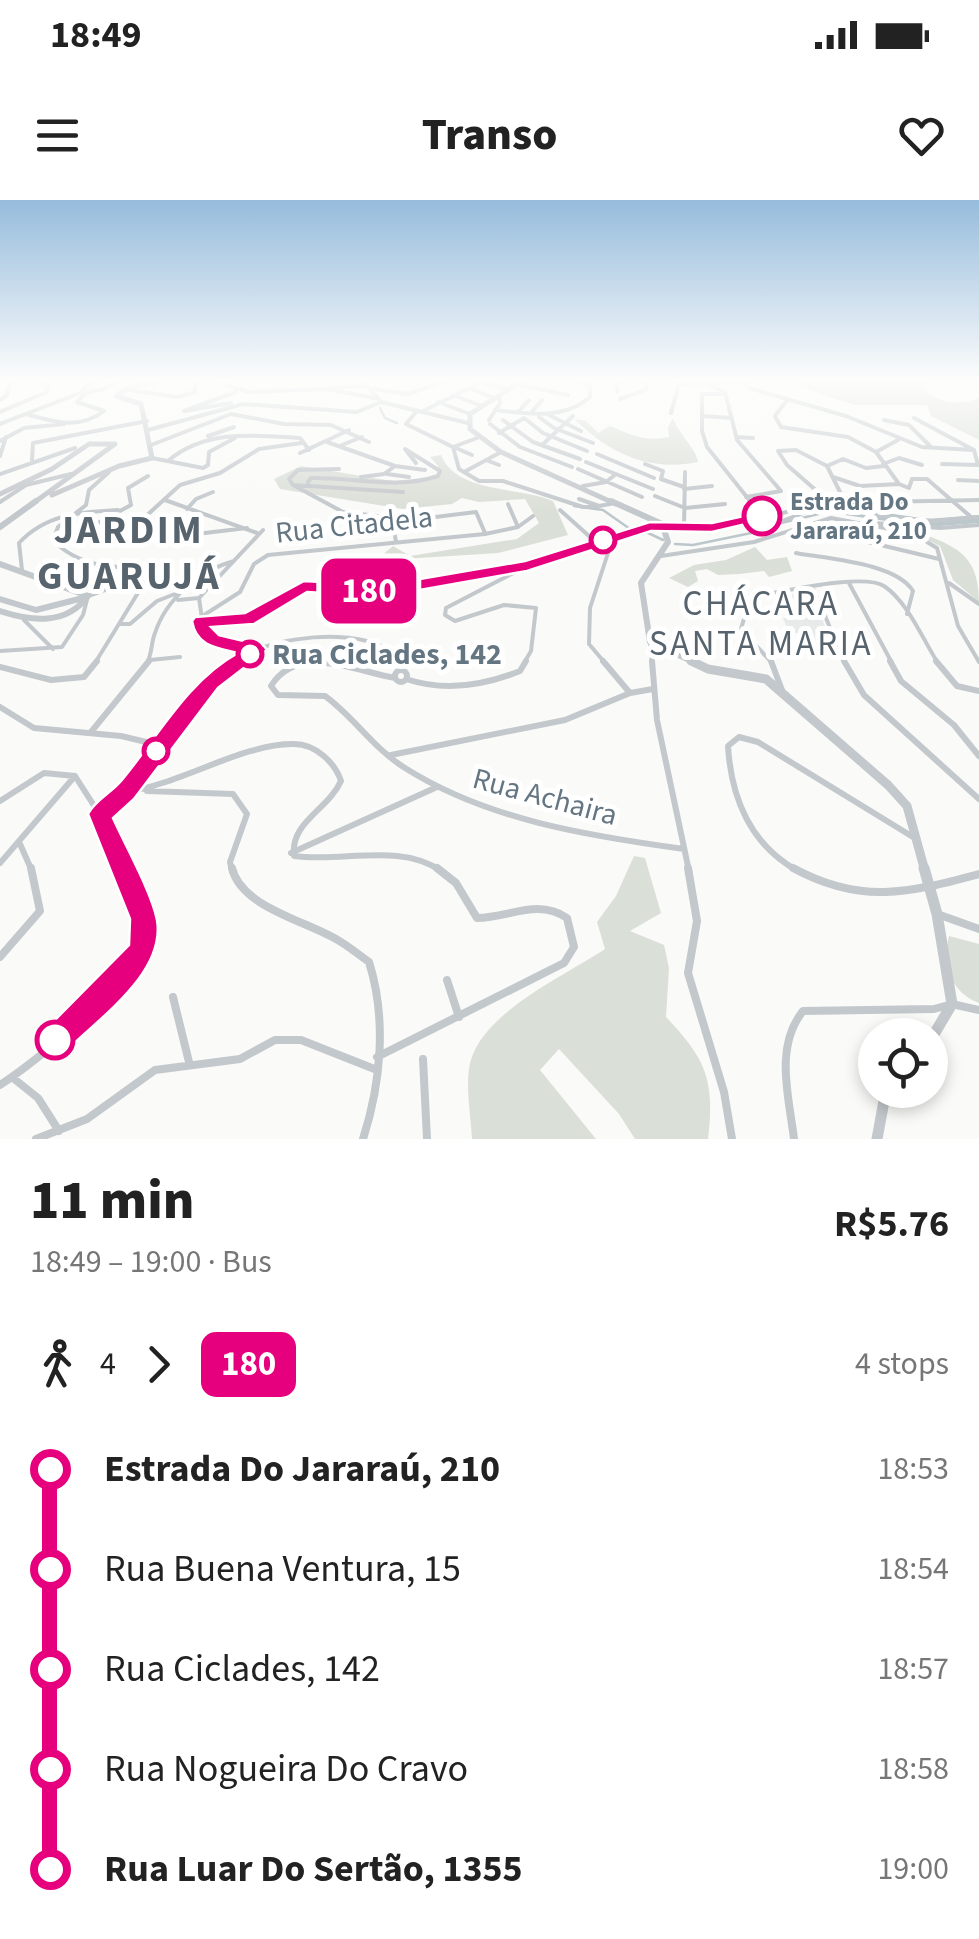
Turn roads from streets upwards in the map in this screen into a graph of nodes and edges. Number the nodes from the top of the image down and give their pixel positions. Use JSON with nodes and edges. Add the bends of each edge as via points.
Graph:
{"nodes":[{"id":1,"x":52,"y":423,"type":"edge"},
{"id":2,"x":74,"y":423,"type":"edge"},
{"id":3,"x":137,"y":423,"type":"edge"},
{"id":4,"x":147,"y":423,"type":"edge"},
{"id":5,"x":173,"y":423,"type":"edge"},
{"id":6,"x":200,"y":423,"type":"edge"},
{"id":7,"x":315,"y":423,"type":"edge"},
{"id":8,"x":406,"y":423,"type":"edge"},
{"id":9,"x":468,"y":423,"type":"edge"},
{"id":10,"x":491,"y":423,"type":"edge"},
{"id":11,"x":506,"y":423,"type":"edge"},
{"id":12,"x":513,"y":423,"type":"edge"},
{"id":13,"x":530,"y":423,"type":"edge"},
{"id":14,"x":549,"y":423,"type":"edge"},
{"id":15,"x":703,"y":423,"type":"edge"},
{"id":16,"x":733,"y":423,"type":"edge"},
{"id":17,"x":779,"y":423,"type":"edge"},
{"id":18,"x":863,"y":423,"type":"edge"},
{"id":19,"x":898,"y":423,"type":"edge"},
{"id":20,"x":923,"y":423,"type":"edge"},
{"id":21,"x":55,"y":424,"type":"junction"},
{"id":22,"x":564,"y":424,"type":"joint"},
{"id":23,"x":509,"y":425,"type":"junction"},
{"id":24,"x":234,"y":427,"type":"dead end"},
{"id":25,"x":148,"y":430,"type":"junction"},
{"id":26,"x":349,"y":430,"type":"junction"},
{"id":27,"x":559,"y":430,"type":"junction"},
{"id":28,"x":581,"y":431,"type":"dead end"},
{"id":29,"x":499,"y":433,"type":"junction"},
{"id":30,"x":217,"y":435,"type":"junction"},
{"id":31,"x":6,"y":437,"type":"junction"},
{"id":32,"x":238,"y":437,"type":"junction"},
{"id":33,"x":362,"y":437,"type":"junction"},
{"id":34,"x":551,"y":437,"type":"junction"},
{"id":35,"x":736,"y":437,"type":"junction"},
{"id":36,"x":477,"y":438,"type":"junction"},
{"id":37,"x":753,"y":438,"type":"dead end"},
{"id":38,"x":900,"y":439,"type":"junction"},
{"id":39,"x":0,"y":440,"type":"edge"},
{"id":40,"x":327,"y":442,"type":"junction"},
{"id":41,"x":369,"y":442,"type":"dead end"},
{"id":42,"x":594,"y":443,"type":"dead end"},
{"id":43,"x":301,"y":444,"type":"junction"},
{"id":44,"x":151,"y":445,"type":"junction"},
{"id":45,"x":542,"y":445,"type":"junction"},
{"id":46,"x":339,"y":446,"type":"junction"},
{"id":47,"x":453,"y":447,"type":"junction"},
{"id":48,"x":76,"y":448,"type":"junction"},
{"id":49,"x":604,"y":449,"type":"dead end"},
{"id":50,"x":933,"y":449,"type":"junction"},
{"id":51,"x":309,"y":450,"type":"junction"},
{"id":52,"x":974,"y":450,"type":"junction"},
{"id":53,"x":587,"y":451,"type":"dead end"},
{"id":54,"x":501,"y":452,"type":"junction"},
{"id":55,"x":876,"y":452,"type":"junction"},
{"id":56,"x":300,"y":453,"type":"dead end"},
{"id":57,"x":534,"y":453,"type":"junction"},
{"id":58,"x":472,"y":455,"type":"dead end"},
{"id":59,"x":618,"y":455,"type":"dead end"},
{"id":60,"x":0,"y":456,"type":"edge"},
{"id":61,"x":152,"y":458,"type":"junction"},
{"id":62,"x":32,"y":460,"type":"junction"},
{"id":63,"x":169,"y":460,"type":"junction"},
{"id":64,"x":486,"y":460,"type":"junction"},
{"id":65,"x":610,"y":460,"type":"junction"},
{"id":66,"x":635,"y":460,"type":"dead end"},
{"id":67,"x":416,"y":462,"type":"dead end"},
{"id":68,"x":526,"y":463,"type":"junction"},
{"id":69,"x":645,"y":464,"type":"dead end"},
{"id":70,"x":942,"y":464,"type":"dead end"},
{"id":71,"x":500,"y":465,"type":"dead end"},
{"id":72,"x":884,"y":465,"type":"junction"},
{"id":73,"x":922,"y":465,"type":"dead end"},
{"id":74,"x":978,"y":465,"type":"edge"},
{"id":75,"x":395,"y":466,"type":"junction"},
{"id":76,"x":827,"y":466,"type":"junction"},
{"id":77,"x":626,"y":467,"type":"junction"},
{"id":78,"x":339,"y":469,"type":"dead end"},
{"id":79,"x":112,"y":470,"type":"junction"},
{"id":80,"x":425,"y":470,"type":"dead end"},
{"id":81,"x":78,"y":472,"type":"junction"},
{"id":82,"x":685,"y":472,"type":"dead end"},
{"id":83,"x":463,"y":473,"type":"junction"},
{"id":84,"x":0,"y":474,"type":"edge"},
{"id":85,"x":384,"y":474,"type":"junction"},
{"id":86,"x":616,"y":474,"type":"junction"},
{"id":87,"x":148,"y":476,"type":"dead end"},
{"id":88,"x":830,"y":476,"type":"junction"},
{"id":89,"x":348,"y":477,"type":"junction"},
{"id":90,"x":409,"y":477,"type":"dead end"},
{"id":91,"x":654,"y":478,"type":"dead end"},
{"id":92,"x":958,"y":480,"type":"dead end"},
{"id":93,"x":979,"y":481,"type":"edge"},
{"id":94,"x":82,"y":482,"type":"junction"},
{"id":95,"x":606,"y":482,"type":"junction"},
{"id":96,"x":308,"y":483,"type":"junction"},
{"id":97,"x":294,"y":484,"type":"junction"},
{"id":98,"x":899,"y":484,"type":"junction"},
{"id":99,"x":94,"y":486,"type":"junction"},
{"id":100,"x":583,"y":486,"type":"junction"},
{"id":101,"x":712,"y":486,"type":"dead end"},
{"id":102,"x":684,"y":488,"type":"junction"},
{"id":103,"x":652,"y":489,"type":"dead end"},
{"id":104,"x":172,"y":490,"type":"junction"},
{"id":105,"x":213,"y":492,"type":"dead end"},
{"id":106,"x":403,"y":492,"type":"dead end"},
{"id":107,"x":818,"y":492,"type":"dead end"},
{"id":108,"x":0,"y":494,"type":"edge"},
{"id":109,"x":52,"y":494,"type":"junction"},
{"id":110,"x":655,"y":496,"type":"dead end"},
{"id":111,"x":746,"y":496,"type":"junction"},
{"id":112,"x":642,"y":497,"type":"dead end"},
{"id":113,"x":579,"y":498,"type":"dead end"},
{"id":114,"x":843,"y":498,"type":"dead end"},
{"id":115,"x":949,"y":499,"type":"junction"},
{"id":116,"x":165,"y":500,"type":"junction"},
{"id":117,"x":979,"y":500,"type":"edge"},
{"id":118,"x":617,"y":501,"type":"junction"},
{"id":119,"x":0,"y":502,"type":"edge"},
{"id":120,"x":827,"y":502,"type":"junction"},
{"id":121,"x":174,"y":503,"type":"junction"},
{"id":122,"x":508,"y":504,"type":"dead end"},
{"id":123,"x":725,"y":504,"type":"dead end"},
{"id":124,"x":600,"y":506,"type":"junction"},
{"id":125,"x":685,"y":508,"type":"junction"},
{"id":126,"x":832,"y":508,"type":"junction"},
{"id":127,"x":187,"y":509,"type":"junction"},
{"id":128,"x":120,"y":510,"type":"junction"},
{"id":129,"x":560,"y":510,"type":"dead end"},
{"id":130,"x":73,"y":513,"type":"junction"},
{"id":131,"x":532,"y":516,"type":"dead end"},
{"id":132,"x":762,"y":516,"type":"junction"},
{"id":133,"x":971,"y":517,"type":"junction"},
{"id":134,"x":979,"y":517,"type":"edge"},
{"id":135,"x":840,"y":518,"type":"junction"},
{"id":136,"x":412,"y":520,"type":"junction"},
{"id":137,"x":662,"y":524,"type":"junction"},
{"id":138,"x":871,"y":524,"type":"junction"},
{"id":139,"x":979,"y":525,"type":"edge"},
{"id":140,"x":0,"y":526,"type":"edge"},
{"id":141,"x":802,"y":526,"type":"junction"},
{"id":142,"x":518,"y":527,"type":"junction"},
{"id":143,"x":684,"y":527,"type":"junction"},
{"id":144,"x":248,"y":528,"type":"junction"},
{"id":145,"x":761,"y":529,"type":"dead end"},
{"id":146,"x":179,"y":532,"type":"junction"},
{"id":147,"x":485,"y":534,"type":"junction"},
{"id":148,"x":396,"y":542,"type":"junction"},
{"id":149,"x":596,"y":542,"type":"junction"},
{"id":150,"x":796,"y":553,"type":"dead end"},
{"id":151,"x":661,"y":556,"type":"junction"},
{"id":152,"x":940,"y":559,"type":"junction"},
{"id":153,"x":234,"y":561,"type":"junction"},
{"id":154,"x":0,"y":564,"type":"edge"},
{"id":155,"x":527,"y":566,"type":"junction"},
{"id":156,"x":22,"y":570,"type":"junction"},
{"id":157,"x":145,"y":576,"type":"junction"},
{"id":158,"x":948,"y":582,"type":"junction"},
{"id":159,"x":849,"y":583,"type":"junction"},
{"id":160,"x":183,"y":590,"type":"junction"},
{"id":161,"x":814,"y":590,"type":"junction"},
{"id":162,"x":88,"y":596,"type":"junction"},
{"id":163,"x":0,"y":598,"type":"edge"},
{"id":164,"x":199,"y":598,"type":"junction"},
{"id":165,"x":897,"y":598,"type":"junction"},
{"id":166,"x":163,"y":599,"type":"junction"},
{"id":167,"x":175,"y":602,"type":"junction"},
{"id":168,"x":910,"y":602,"type":"junction"},
{"id":169,"x":979,"y":604,"type":"edge"},
{"id":170,"x":84,"y":608,"type":"junction"},
{"id":171,"x":0,"y":611,"type":"edge"},
{"id":172,"x":907,"y":614,"type":"junction"},
{"id":173,"x":201,"y":619,"type":"junction"},
{"id":174,"x":38,"y":624,"type":"junction"},
{"id":175,"x":118,"y":624,"type":"junction"},
{"id":176,"x":650,"y":642,"type":"junction"},
{"id":177,"x":52,"y":649,"type":"junction"},
{"id":178,"x":258,"y":650,"type":"junction"},
{"id":179,"x":0,"y":651,"type":"edge"},
{"id":180,"x":976,"y":652,"type":"edge"},
{"id":181,"x":180,"y":658,"type":"dead end"},
{"id":182,"x":150,"y":660,"type":"junction"},
{"id":183,"x":979,"y":662,"type":"edge"},
{"id":184,"x":3,"y":665,"type":"edge"},
{"id":185,"x":401,"y":670,"type":"junction"},
{"id":186,"x":395,"y":678,"type":"junction"},
{"id":187,"x":406,"y":679,"type":"junction"},
{"id":188,"x":653,"y":689,"type":"junction"},
{"id":189,"x":782,"y":690,"type":"junction"},
{"id":190,"x":978,"y":693,"type":"edge"},
{"id":191,"x":630,"y":694,"type":"junction"},
{"id":192,"x":0,"y":707,"type":"edge"},
{"id":193,"x":91,"y":732,"type":"junction"},
{"id":194,"x":160,"y":746,"type":"junction"},
{"id":195,"x":390,"y":756,"type":"junction"},
{"id":196,"x":979,"y":756,"type":"edge"},
{"id":197,"x":75,"y":776,"type":"junction"},
{"id":198,"x":437,"y":787,"type":"junction"},
{"id":199,"x":139,"y":791,"type":"junction"},
{"id":200,"x":126,"y":792,"type":"junction"},
{"id":201,"x":979,"y":799,"type":"edge"},
{"id":202,"x":0,"y":801,"type":"edge"},
{"id":203,"x":100,"y":814,"type":"junction"},
{"id":204,"x":916,"y":838,"type":"junction"},
{"id":205,"x":20,"y":844,"type":"junction"},
{"id":206,"x":684,"y":850,"type":"junction"},
{"id":207,"x":291,"y":853,"type":"junction"},
{"id":208,"x":0,"y":862,"type":"edge"},
{"id":209,"x":979,"y":874,"type":"edge"},
{"id":210,"x":930,"y":887,"type":"junction"},
{"id":211,"x":937,"y":914,"type":"junction"},
{"id":212,"x":979,"y":929,"type":"edge"},
{"id":213,"x":0,"y":957,"type":"edge"},
{"id":214,"x":447,"y":980,"type":"dead end"},
{"id":215,"x":173,"y":998,"type":"dead end"},
{"id":216,"x":952,"y":1004,"type":"junction"},
{"id":217,"x":979,"y":1010,"type":"edge"},
{"id":218,"x":459,"y":1018,"type":"junction"},
{"id":219,"x":944,"y":1018,"type":"edge"},
{"id":220,"x":377,"y":1057,"type":"junction"},
{"id":221,"x":424,"y":1059,"type":"dead end"},
{"id":222,"x":190,"y":1063,"type":"junction"},
{"id":223,"x":378,"y":1070,"type":"junction"},
{"id":224,"x":12,"y":1078,"type":"junction"},
{"id":225,"x":0,"y":1085,"type":"edge"},
{"id":226,"x":883,"y":1108,"type":"edge"},
{"id":227,"x":60,"y":1131,"type":"junction"},
{"id":228,"x":36,"y":1139,"type":"edge"},
{"id":229,"x":363,"y":1139,"type":"edge"},
{"id":230,"x":427,"y":1139,"type":"edge"},
{"id":231,"x":732,"y":1139,"type":"edge"},
{"id":232,"x":794,"y":1139,"type":"edge"},
{"id":233,"x":877,"y":1139,"type":"edge"}],
"edges":[{"from":1,"to":21,"type":"street"},
{"from":2,"to":21,"type":"street"},
{"from":3,"to":62,"type":"street","via":[[33,442]]},
{"from":4,"to":25,"type":"street"},
{"from":5,"to":25,"type":"street"},
{"from":6,"to":44,"type":"street"},
{"from":7,"to":26,"type":"street"},
{"from":8,"to":47,"type":"street"},
{"from":9,"to":36,"type":"street"},
{"from":10,"to":29,"type":"street"},
{"from":11,"to":23,"type":"street"},
{"from":12,"to":23,"type":"street"},
{"from":13,"to":34,"type":"street"},
{"from":14,"to":27,"type":"street"},
{"from":15,"to":111,"type":"street","via":[[707,447]]},
{"from":16,"to":35,"type":"street"},
{"from":17,"to":55,"type":"street","via":[[850,437]]},
{"from":18,"to":38,"type":"street"},
{"from":19,"to":50,"type":"street"},
{"from":20,"to":52,"type":"street"},
{"from":21,"to":31,"type":"street"},
{"from":22,"to":27,"type":"street"},
{"from":22,"to":28,"type":"street"},
{"from":23,"to":29,"type":"street"},
{"from":23,"to":45,"type":"street"},
{"from":24,"to":30,"type":"street"},
{"from":25,"to":44,"type":"street"},
{"from":26,"to":33,"type":"street"},
{"from":26,"to":40,"type":"street"},
{"from":27,"to":34,"type":"street"},
{"from":27,"to":42,"type":"street"},
{"from":29,"to":57,"type":"street"},
{"from":30,"to":32,"type":"street"},
{"from":30,"to":63,"type":"street","via":[[182,447]]},
{"from":31,"to":39,"type":"street"},
{"from":31,"to":60,"type":"street"},
{"from":32,"to":43,"type":"street","via":[[300,438]]},
{"from":32,"to":63,"type":"street","via":[[209,452],[203,468]]},
{"from":33,"to":41,"type":"street"},
{"from":33,"to":46,"type":"street"},
{"from":34,"to":45,"type":"street"},
{"from":34,"to":53,"type":"street"},
{"from":35,"to":37,"type":"street"},
{"from":35,"to":111,"type":"street","via":[[781,491]]},
{"from":36,"to":47,"type":"street"},
{"from":36,"to":54,"type":"street"},
{"from":38,"to":50,"type":"street"},
{"from":38,"to":55,"type":"street"},
{"from":40,"to":46,"type":"street"},
{"from":40,"to":51,"type":"street"},
{"from":43,"to":51,"type":"street"},
{"from":43,"to":104,"type":"street","via":[[259,450]]},
{"from":44,"to":61,"type":"street"},
{"from":45,"to":57,"type":"street"},
{"from":45,"to":86,"type":"street"},
{"from":46,"to":75,"type":"street"},
{"from":47,"to":58,"type":"street"},
{"from":47,"to":83,"type":"street"},
{"from":48,"to":62,"type":"street"},
{"from":48,"to":81,"type":"street","via":[[108,441],[114,446]]},
{"from":48,"to":108,"type":"street","via":[[59,466]]},
{"from":49,"to":65,"type":"street","via":[[596,454]]},
{"from":50,"to":52,"type":"street"},
{"from":51,"to":56,"type":"street"},
{"from":52,"to":74,"type":"street"},
{"from":54,"to":64,"type":"street"},
{"from":54,"to":68,"type":"street"},
{"from":55,"to":72,"type":"street"},
{"from":57,"to":68,"type":"street"},
{"from":57,"to":95,"type":"street"},
{"from":59,"to":65,"type":"street"},
{"from":61,"to":63,"type":"street"},
{"from":61,"to":79,"type":"street"},
{"from":62,"to":84,"type":"street"},
{"from":64,"to":71,"type":"street"},
{"from":64,"to":83,"type":"street"},
{"from":65,"to":77,"type":"street"},
{"from":66,"to":77,"type":"street"},
{"from":67,"to":89,"type":"street","via":[[405,449],[434,465],[438,476],[379,484]]},
{"from":68,"to":100,"type":"street"},
{"from":69,"to":102,"type":"street"},
{"from":70,"to":74,"type":"street"},
{"from":72,"to":73,"type":"street","via":[[901,458]]},
{"from":72,"to":76,"type":"street","via":[[866,468],[843,459]]},
{"from":72,"to":98,"type":"street"},
{"from":75,"to":80,"type":"street"},
{"from":75,"to":85,"type":"street"},
{"from":76,"to":88,"type":"street"},
{"from":76,"to":107,"type":"street","via":[[796,450],[778,451]]},
{"from":77,"to":86,"type":"street"},
{"from":77,"to":91,"type":"street"},
{"from":78,"to":97,"type":"street","via":[[298,470],[289,480]]},
{"from":79,"to":94,"type":"street"},
{"from":79,"to":99,"type":"street"},
{"from":81,"to":109,"type":"street"},
{"from":81,"to":119,"type":"street","via":[[28,484]]},
{"from":82,"to":102,"type":"street"},
{"from":83,"to":124,"type":"street"},
{"from":85,"to":89,"type":"street"},
{"from":85,"to":90,"type":"street"},
{"from":86,"to":95,"type":"street"},
{"from":86,"to":103,"type":"street"},
{"from":87,"to":128,"type":"street","via":[[128,488],[133,502]]},
{"from":88,"to":98,"type":"street","via":[[860,486]]},
{"from":88,"to":114,"type":"street"},
{"from":89,"to":96,"type":"street"},
{"from":92,"to":93,"type":"street"},
{"from":94,"to":99,"type":"street"},
{"from":94,"to":109,"type":"street"},
{"from":95,"to":100,"type":"street"},
{"from":95,"to":112,"type":"street"},
{"from":96,"to":97,"type":"street"},
{"from":96,"to":106,"type":"street"},
{"from":97,"to":136,"type":"street","via":[[343,512]]},
{"from":98,"to":115,"type":"street","via":[[909,488],[912,479],[927,479]]},
{"from":99,"to":130,"type":"street","via":[[86,505]]},
{"from":100,"to":118,"type":"street"},
{"from":101,"to":102,"type":"street"},
{"from":102,"to":125,"type":"street"},
{"from":104,"to":116,"type":"street"},
{"from":104,"to":121,"type":"street"},
{"from":105,"to":127,"type":"street"},
{"from":109,"to":140,"type":"street"},
{"from":110,"to":125,"type":"street"},
{"from":111,"to":132,"type":"street"},
{"from":113,"to":124,"type":"street"},
{"from":115,"to":117,"type":"street"},
{"from":115,"to":120,"type":"street"},
{"from":115,"to":133,"type":"street"},
{"from":116,"to":121,"type":"street"},
{"from":116,"to":146,"type":"street","via":[[146,519]]},
{"from":118,"to":124,"type":"street"},
{"from":118,"to":137,"type":"street"},
{"from":120,"to":126,"type":"street"},
{"from":120,"to":132,"type":"street"},
{"from":121,"to":127,"type":"street"},
{"from":122,"to":142,"type":"street"},
{"from":123,"to":125,"type":"street"},
{"from":125,"to":143,"type":"street"},
{"from":126,"to":133,"type":"street","via":[[936,521]]},
{"from":126,"to":135,"type":"street"},
{"from":126,"to":145,"type":"street"},
{"from":127,"to":144,"type":"street"},
{"from":128,"to":130,"type":"street"},
{"from":128,"to":146,"type":"street","via":[[93,531],[129,544]]},
{"from":129,"to":149,"type":"street"},
{"from":130,"to":156,"type":"street","via":[[52,517],[22,538]]},
{"from":130,"to":157,"type":"street","via":[[55,532],[58,549],[117,570],[150,566]]},
{"from":131,"to":142,"type":"street","name":"Rua Citadela"},
{"from":132,"to":143,"type":"street"},
{"from":133,"to":134,"type":"street"},
{"from":135,"to":138,"type":"street"},
{"from":135,"to":141,"type":"street"},
{"from":136,"to":147,"type":"street","via":[[478,514]]},
{"from":136,"to":148,"type":"street","via":[[394,522]]},
{"from":137,"to":143,"type":"street"},
{"from":137,"to":149,"type":"street"},
{"from":137,"to":151,"type":"street","via":[[668,542]]},
{"from":138,"to":139,"type":"street"},
{"from":138,"to":152,"type":"street","via":[[922,537]]},
{"from":141,"to":151,"type":"street","via":[[754,542]]},
{"from":141,"to":152,"type":"street"},
{"from":142,"to":147,"type":"street","name":"Rua Citadela"},
{"from":144,"to":146,"type":"street"},
{"from":144,"to":153,"type":"street","via":[[260,531]]},
{"from":147,"to":148,"type":"street","name":"Rua Citadela"},
{"from":148,"to":173,"type":"street","name":"Rua Citadela","via":[[268,555],[254,564],[240,592]]},
{"from":149,"to":155,"type":"street"},
{"from":149,"to":191,"type":"street","via":[[609,559],[590,608],[589,644]]},
{"from":150,"to":168,"type":"street","via":[[893,572],[912,588]]},
{"from":151,"to":176,"type":"street","via":[[641,583]]},
{"from":152,"to":158,"type":"street"},
{"from":153,"to":160,"type":"street","via":[[211,567]]},
{"from":153,"to":164,"type":"street"},
{"from":154,"to":156,"type":"street"},
{"from":155,"to":173,"type":"street","via":[[389,590],[304,586],[248,619]]},
{"from":155,"to":187,"type":"street","via":[[444,612],[455,621],[495,606],[536,608],[531,651],[520,671],[446,686]]},
{"from":156,"to":162,"type":"street"},
{"from":157,"to":162,"type":"street"},
{"from":157,"to":175,"type":"street"},
{"from":158,"to":169,"type":"street"},
{"from":158,"to":180,"type":"street","via":[[958,626]]},
{"from":159,"to":161,"type":"street"},
{"from":159,"to":165,"type":"street","via":[[874,582]]},
{"from":159,"to":196,"type":"street","via":[[901,681],[954,725]]},
{"from":160,"to":166,"type":"street"},
{"from":160,"to":167,"type":"street"},
{"from":161,"to":189,"type":"street","via":[[756,597],[745,610],[741,629],[770,660]]},
{"from":161,"to":201,"type":"street","via":[[864,695]]},
{"from":162,"to":163,"type":"street","via":[[36,610]]},
{"from":162,"to":170,"type":"street"},
{"from":164,"to":167,"type":"street"},
{"from":164,"to":173,"type":"street"},
{"from":165,"to":168,"type":"street"},
{"from":165,"to":172,"type":"street"},
{"from":166,"to":167,"type":"street"},
{"from":166,"to":175,"type":"street","via":[[130,624]]},
{"from":167,"to":182,"type":"street","via":[[155,631]]},
{"from":168,"to":172,"type":"street"},
{"from":170,"to":174,"type":"street"},
{"from":170,"to":177,"type":"street","via":[[65,644]]},
{"from":171,"to":174,"type":"street"},
{"from":172,"to":190,"type":"street","via":[[946,677]]},
{"from":173,"to":178,"type":"street","via":[[213,640]]},
{"from":174,"to":177,"type":"street"},
{"from":175,"to":184,"type":"street","via":[[84,678],[52,680]]},
{"from":176,"to":188,"type":"street"},
{"from":176,"to":189,"type":"street","via":[[708,669],[766,679]]},
{"from":177,"to":179,"type":"street"},
{"from":178,"to":185,"type":"street","via":[[305,634],[369,641],[393,649]]},
{"from":178,"to":194,"type":"street","via":[[218,675]]},
{"from":180,"to":183,"type":"street"},
{"from":181,"to":182,"type":"street"},
{"from":182,"to":193,"type":"street"},
{"from":185,"to":186,"type":"street"},
{"from":185,"to":187,"type":"street"},
{"from":186,"to":187,"type":"street"},
{"from":186,"to":195,"type":"street","name":"Rua Achaira","via":[[318,662],[276,674],[270,686],[278,694],[325,696]]},
{"from":188,"to":191,"type":"street"},
{"from":188,"to":206,"type":"street"},
{"from":189,"to":204,"type":"street","via":[[900,797]]},
{"from":191,"to":195,"type":"street","via":[[564,720]]},
{"from":192,"to":193,"type":"street","via":[[34,728]]},
{"from":193,"to":194,"type":"street"},
{"from":194,"to":200,"type":"street"},
{"from":195,"to":198,"type":"street","name":"Rua Achaira"},
{"from":197,"to":202,"type":"street","via":[[34,776]]},
{"from":197,"to":203,"type":"street"},
{"from":197,"to":205,"type":"street"},
{"from":198,"to":206,"type":"street","name":"Rua Achaira","via":[[467,802],[612,839]]},
{"from":198,"to":207,"type":"street"},
{"from":199,"to":200,"type":"street"},
{"from":199,"to":207,"type":"street","via":[[269,749],[306,745],[334,763],[340,781],[297,831]]},
{"from":199,"to":220,"type":"street","via":[[226,792],[244,804],[232,876],[271,910],[336,938],[369,962]]},
{"from":200,"to":203,"type":"street"},
{"from":203,"to":224,"type":"street","via":[[144,919],[142,947],[135,962]]},
{"from":204,"to":210,"type":"street"},
{"from":204,"to":210,"type":"street","via":[[758,742],[739,737],[728,746],[736,801],[779,861],[854,892]]},
{"from":205,"to":208,"type":"street"},
{"from":205,"to":213,"type":"street","via":[[40,911]]},
{"from":206,"to":231,"type":"street","via":[[697,921],[688,973]]},
{"from":207,"to":218,"type":"street","via":[[310,860],[416,860],[452,879],[479,918],[538,907],[563,914],[574,940],[569,958]]},
{"from":209,"to":210,"type":"street"},
{"from":210,"to":211,"type":"street"},
{"from":211,"to":212,"type":"street"},
{"from":211,"to":216,"type":"street"},
{"from":214,"to":218,"type":"street"},
{"from":215,"to":222,"type":"street"},
{"from":216,"to":217,"type":"street"},
{"from":216,"to":219,"type":"street"},
{"from":216,"to":232,"type":"street","via":[[811,1008],[798,1014],[786,1047]]},
{"from":218,"to":220,"type":"street"},
{"from":220,"to":223,"type":"street"},
{"from":221,"to":230,"type":"street"},
{"from":222,"to":223,"type":"street","via":[[240,1059],[286,1038]]},
{"from":222,"to":227,"type":"street","via":[[155,1070]]},
{"from":223,"to":229,"type":"street"},
{"from":224,"to":225,"type":"street"},
{"from":224,"to":227,"type":"street","via":[[38,1098]]},
{"from":226,"to":233,"type":"street"},
{"from":227,"to":228,"type":"street"}]}
